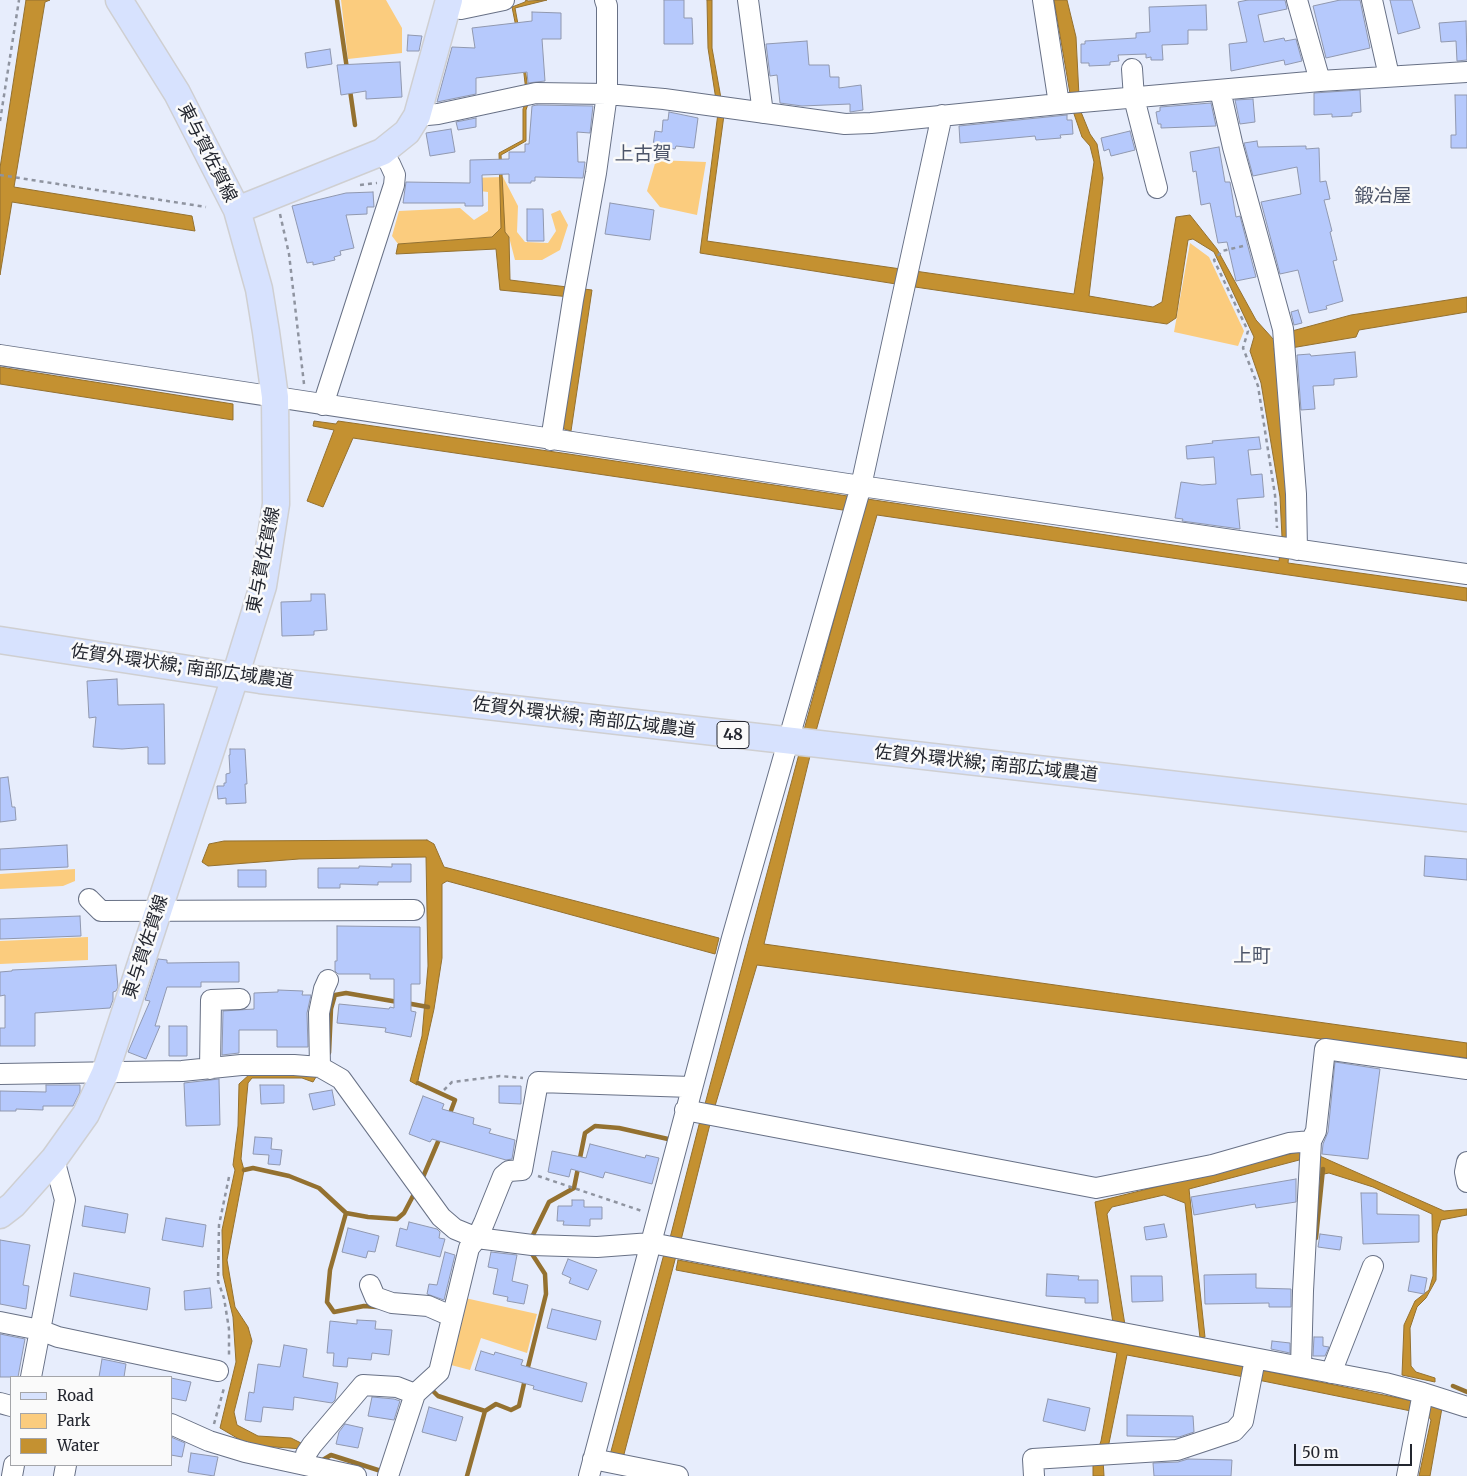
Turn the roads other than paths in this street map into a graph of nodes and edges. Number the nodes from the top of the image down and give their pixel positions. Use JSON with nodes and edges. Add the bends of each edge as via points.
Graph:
{"nodes":[{"id":1,"x":120,"y":0,"type":"edge"},
{"id":2,"x":504,"y":0,"type":"edge"},
{"id":3,"x":605,"y":0,"type":"edge"},
{"id":4,"x":748,"y":0,"type":"edge"},
{"id":5,"x":1043,"y":0,"type":"edge"},
{"id":6,"x":1297,"y":0,"type":"edge"},
{"id":7,"x":1372,"y":0,"type":"edge"},
{"id":8,"x":448,"y":3,"type":"edge"},
{"id":9,"x":1132,"y":69,"type":"dead end"},
{"id":10,"x":1467,"y":72,"type":"edge"},
{"id":11,"x":1389,"y":76,"type":"junction"},
{"id":12,"x":1320,"y":81,"type":"junction"},
{"id":13,"x":1220,"y":90,"type":"junction"},
{"id":14,"x":607,"y":94,"type":"junction"},
{"id":15,"x":1134,"y":98,"type":"junction"},
{"id":16,"x":1070,"y":103,"type":"junction"},
{"id":17,"x":763,"y":113,"type":"junction"},
{"id":18,"x":942,"y":115,"type":"junction"},
{"id":19,"x":417,"y":116,"type":"junction"},
{"id":20,"x":382,"y":152,"type":"junction"},
{"id":21,"x":1157,"y":188,"type":"dead end"},
{"id":22,"x":237,"y":210,"type":"junction"},
{"id":23,"x":0,"y":355,"type":"edge"},
{"id":24,"x":275,"y":398,"type":"junction"},
{"id":25,"x":323,"y":405,"type":"junction"},
{"id":26,"x":551,"y":440,"type":"junction"},
{"id":27,"x":860,"y":490,"type":"junction"},
{"id":28,"x":1287,"y":548,"type":"junction"},
{"id":29,"x":1467,"y":574,"type":"edge"},
{"id":30,"x":0,"y":640,"type":"edge"},
{"id":31,"x":235,"y":677,"type":"junction"},
{"id":32,"x":788,"y":741,"type":"junction"},
{"id":33,"x":1467,"y":818,"type":"edge"},
{"id":34,"x":90,"y":899,"type":"dead end"},
{"id":35,"x":414,"y":910,"type":"dead end"},
{"id":36,"x":158,"y":911,"type":"junction"},
{"id":37,"x":328,"y":980,"type":"dead end"},
{"id":38,"x":240,"y":999,"type":"dead end"},
{"id":39,"x":320,"y":1067,"type":"junction"},
{"id":40,"x":210,"y":1068,"type":"junction"},
{"id":41,"x":1467,"y":1069,"type":"edge"},
{"id":42,"x":105,"y":1073,"type":"junction"},
{"id":43,"x":0,"y":1074,"type":"edge"},
{"id":44,"x":691,"y":1087,"type":"junction"},
{"id":45,"x":685,"y":1110,"type":"junction"},
{"id":46,"x":1312,"y":1141,"type":"junction"},
{"id":47,"x":54,"y":1159,"type":"junction"},
{"id":48,"x":1467,"y":1162,"type":"edge"},
{"id":49,"x":1467,"y":1182,"type":"edge"},
{"id":50,"x":0,"y":1215,"type":"edge"},
{"id":51,"x":477,"y":1238,"type":"junction"},
{"id":52,"x":651,"y":1243,"type":"junction"},
{"id":53,"x":1373,"y":1266,"type":"dead end"},
{"id":54,"x":370,"y":1285,"type":"dead end"},
{"id":55,"x":451,"y":1316,"type":"junction"},
{"id":56,"x":0,"y":1322,"type":"edge"},
{"id":57,"x":40,"y":1330,"type":"junction"},
{"id":58,"x":1255,"y":1359,"type":"junction"},
{"id":59,"x":1301,"y":1367,"type":"junction"},
{"id":60,"x":224,"y":1372,"type":"road end"},
{"id":61,"x":1331,"y":1373,"type":"junction"},
{"id":62,"x":31,"y":1376,"type":"edge"},
{"id":63,"x":1424,"y":1393,"type":"junction"},
{"id":64,"x":415,"y":1394,"type":"junction"},
{"id":65,"x":1467,"y":1407,"type":"edge"},
{"id":66,"x":172,"y":1424,"type":"edge"},
{"id":67,"x":306,"y":1465,"type":"junction"},
{"id":68,"x":591,"y":1468,"type":"edge"},
{"id":69,"x":356,"y":1476,"type":"edge"},
{"id":70,"x":388,"y":1476,"type":"edge"},
{"id":71,"x":678,"y":1476,"type":"edge"},
{"id":72,"x":1034,"y":1476,"type":"edge"},
{"id":73,"x":1407,"y":1476,"type":"edge"}],
"edges":[{"from":1,"to":22,"type":"main road","name":"東与賀佐賀線","via":[[176,93]]},
{"from":2,"to":8,"type":"street","via":[[461,10]]},
{"from":3,"to":14,"type":"street"},
{"from":4,"to":17,"type":"street"},
{"from":5,"to":16,"type":"street"},
{"from":6,"to":12,"type":"street"},
{"from":7,"to":11,"type":"street"},
{"from":8,"to":19,"type":"main road"},
{"from":9,"to":15,"type":"street"},
{"from":10,"to":11,"type":"street"},
{"from":11,"to":12,"type":"street"},
{"from":12,"to":13,"type":"street"},
{"from":13,"to":15,"type":"street"},
{"from":13,"to":28,"type":"street","via":[[1283,342],[1296,494]]},
{"from":14,"to":17,"type":"street"},
{"from":14,"to":19,"type":"street","via":[[529,94]]},
{"from":14,"to":26,"type":"street"},
{"from":15,"to":16,"type":"street"},
{"from":15,"to":21,"type":"street"},
{"from":16,"to":18,"type":"street"},
{"from":17,"to":18,"type":"street","via":[[844,124]]},
{"from":18,"to":27,"type":"street"},
{"from":19,"to":20,"type":"main road","via":[[407,132]]},
{"from":20,"to":22,"type":"main road"},
{"from":20,"to":25,"type":"street","via":[[395,175],[394,185]]},
{"from":22,"to":24,"type":"main road","name":"東与賀佐賀線","via":[[259,289]]},
{"from":23,"to":24,"type":"street"},
{"from":24,"to":25,"type":"street"},
{"from":24,"to":31,"type":"main road","name":"東与賀佐賀線","via":[[276,504],[263,586]]},
{"from":25,"to":26,"type":"street"},
{"from":26,"to":27,"type":"street"},
{"from":27,"to":28,"type":"street"},
{"from":27,"to":32,"type":"street"},
{"from":28,"to":29,"type":"street"},
{"from":30,"to":31,"type":"main road","name":"佐賀外環状線; 南部広域農道","number":"48"},
{"from":31,"to":32,"type":"main road","name":"佐賀外環状線; 南部広域農道","number":"48"},
{"from":31,"to":36,"type":"main road","name":"東与賀佐賀線"},
{"from":32,"to":33,"type":"main road","name":"佐賀外環状線; 南部広域農道","number":"48"},
{"from":32,"to":44,"type":"street"},
{"from":34,"to":36,"type":"street","via":[[101,911]]},
{"from":35,"to":36,"type":"street"},
{"from":36,"to":42,"type":"main road","name":"東与賀佐賀線"},
{"from":37,"to":39,"type":"street","via":[[319,1013]]},
{"from":38,"to":40,"type":"street","via":[[211,1000]]},
{"from":39,"to":40,"type":"street","via":[[241,1065]]},
{"from":39,"to":51,"type":"street","via":[[341,1079],[441,1217],[455,1229]]},
{"from":40,"to":42,"type":"street"},
{"from":41,"to":46,"type":"street","via":[[1325,1049],[1316,1131]]},
{"from":42,"to":43,"type":"street"},
{"from":42,"to":47,"type":"main road","name":"東与賀佐賀線","via":[[86,1114]]},
{"from":44,"to":45,"type":"street"},
{"from":44,"to":51,"type":"street","via":[[538,1082],[522,1170],[509,1171],[503,1176]]},
{"from":45,"to":46,"type":"street","via":[[1096,1188],[1212,1165],[1289,1143]]},
{"from":45,"to":52,"type":"street"},
{"from":46,"to":59,"type":"street"},
{"from":47,"to":50,"type":"main road","name":"東与賀佐賀線","via":[[14,1205]]},
{"from":47,"to":57,"type":"street","via":[[66,1200]]},
{"from":48,"to":49,"type":"street"},
{"from":51,"to":52,"type":"street","via":[[532,1245],[597,1247]]},
{"from":51,"to":55,"type":"street","via":[[469,1248]]},
{"from":52,"to":58,"type":"street"},
{"from":52,"to":68,"type":"street"},
{"from":53,"to":61,"type":"street"},
{"from":54,"to":55,"type":"street","via":[[375,1296],[392,1303],[428,1306]]},
{"from":55,"to":64,"type":"street","via":[[439,1372]]},
{"from":56,"to":57,"type":"street"},
{"from":57,"to":60,"type":"street","via":[[58,1337]]},
{"from":57,"to":62,"type":"street"},
{"from":58,"to":59,"type":"street"},
{"from":58,"to":72,"type":"street","via":[[1243,1421],[1234,1431],[1178,1450],[1033,1459]]},
{"from":59,"to":61,"type":"street"},
{"from":61,"to":63,"type":"street"},
{"from":63,"to":65,"type":"street"},
{"from":63,"to":73,"type":"street"},
{"from":64,"to":67,"type":"street","via":[[398,1387],[362,1385],[312,1445],[306,1454]]},
{"from":64,"to":70,"type":"street"},
{"from":66,"to":67,"type":"street","via":[[245,1452]]},
{"from":67,"to":69,"type":"street"},
{"from":68,"to":71,"type":"street"}]}
